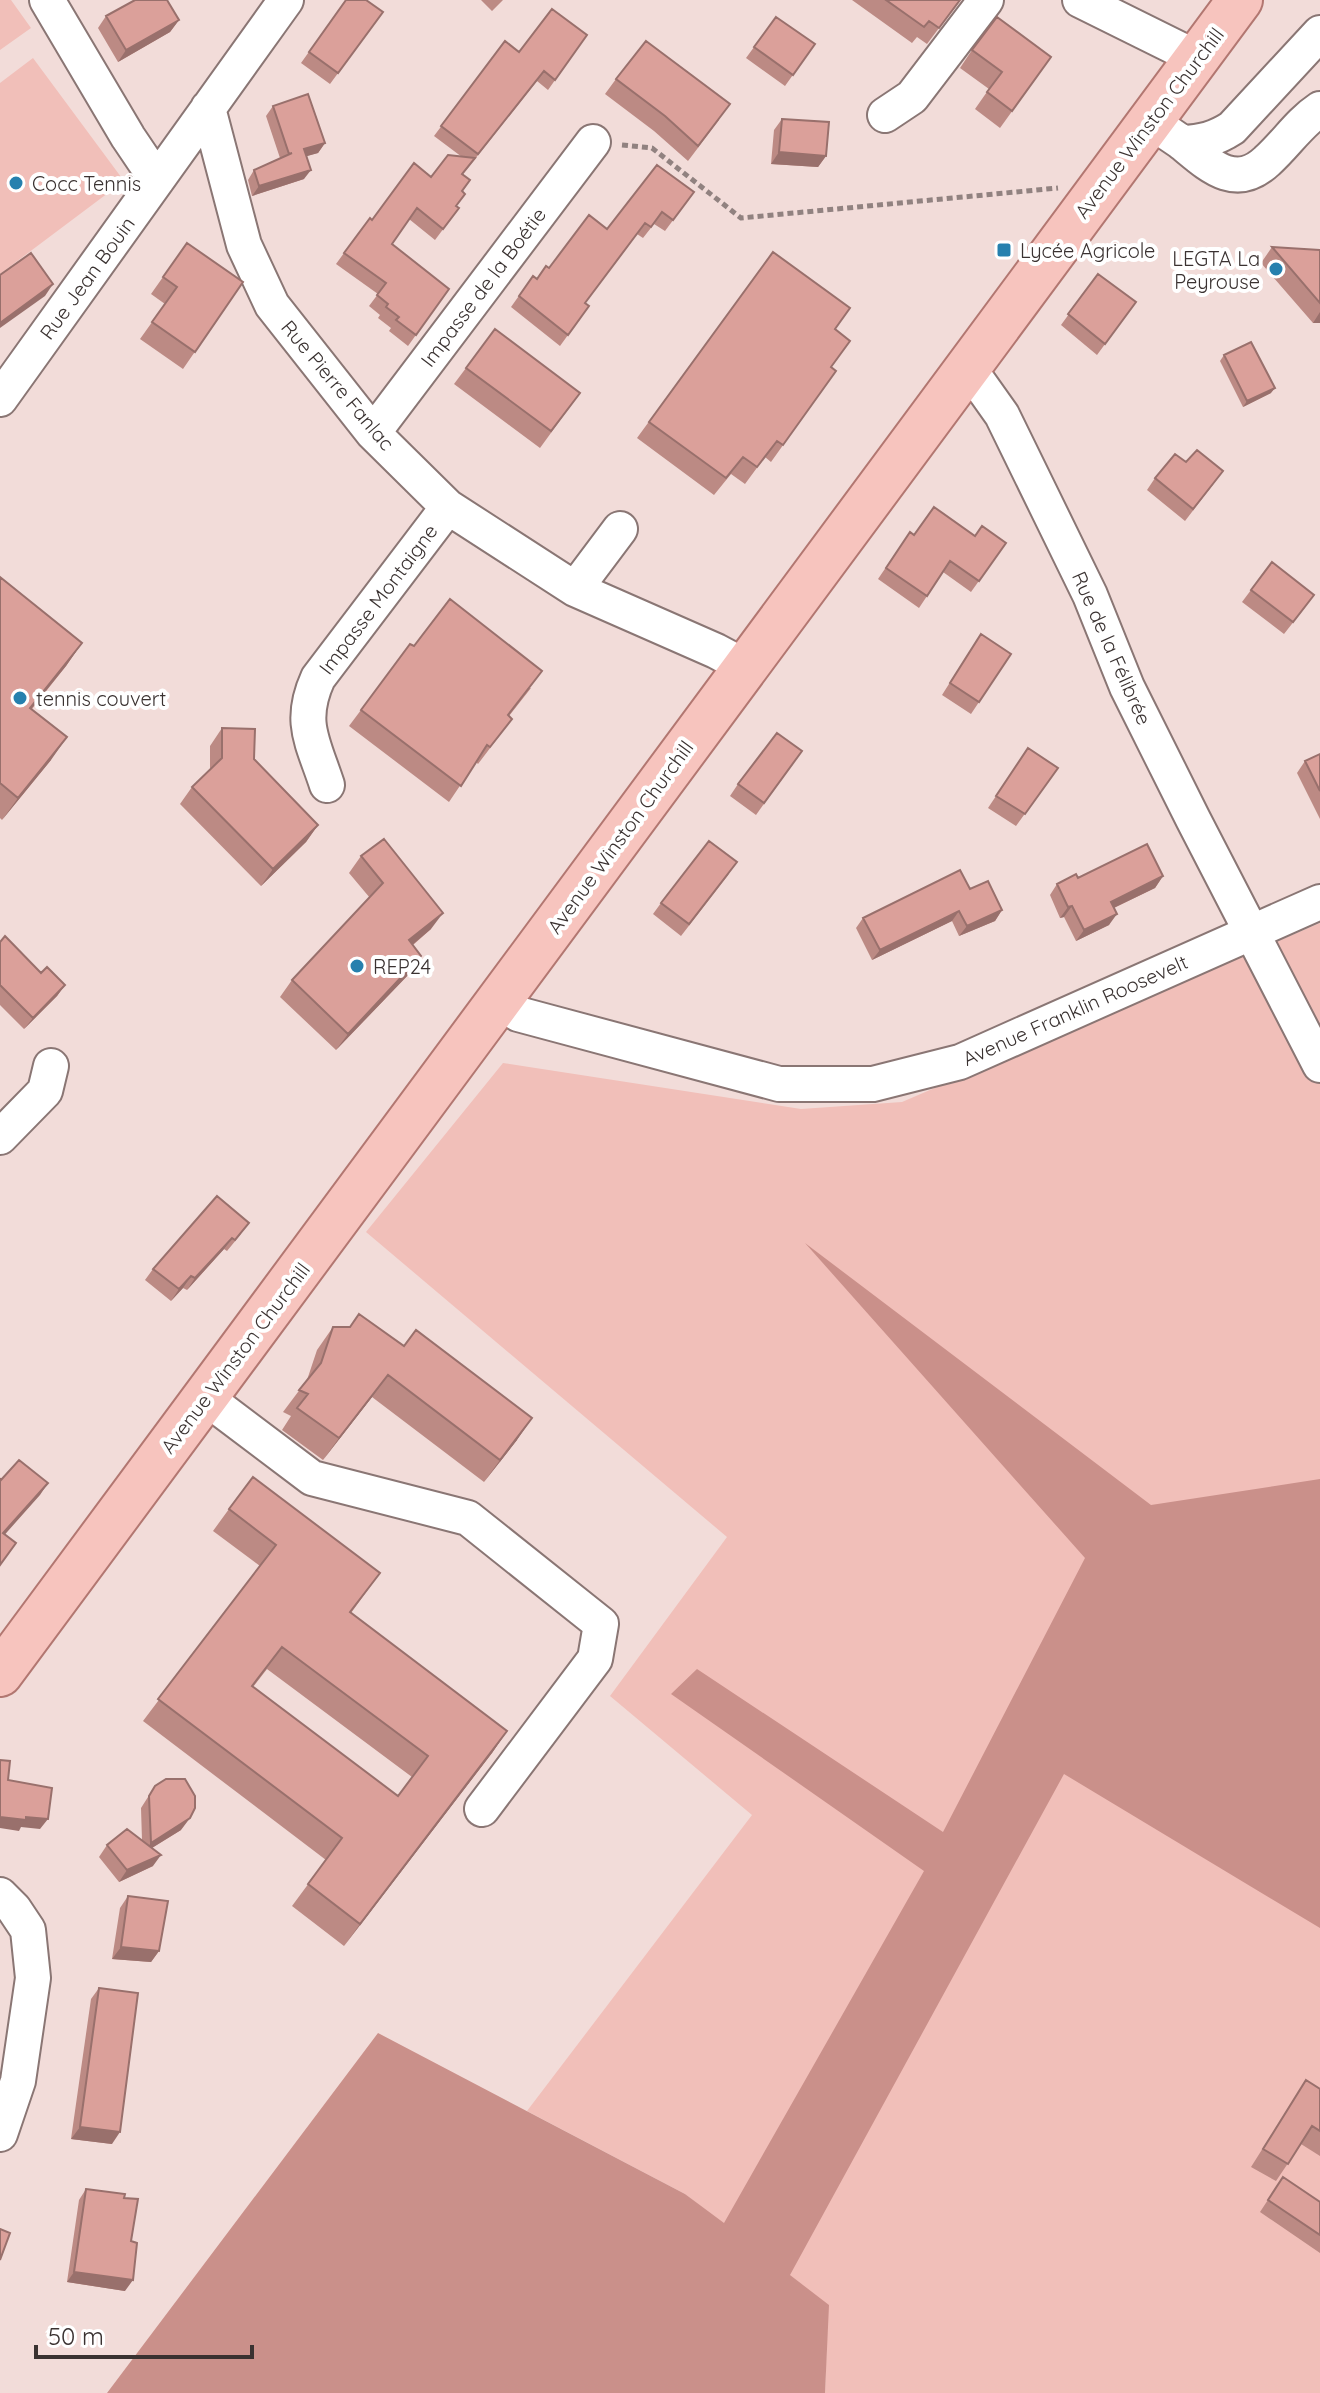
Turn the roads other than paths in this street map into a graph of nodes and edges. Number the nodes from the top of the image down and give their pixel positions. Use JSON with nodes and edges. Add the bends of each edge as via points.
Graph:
{"nodes":[{"id":1,"x":47,"y":0,"type":"edge"},
{"id":2,"x":286,"y":0,"type":"edge"},
{"id":3,"x":986,"y":0,"type":"edge"},
{"id":4,"x":1080,"y":0,"type":"edge"},
{"id":5,"x":1240,"y":0,"type":"edge"},
{"id":6,"x":1320,"y":33,"type":"edge"},
{"id":7,"x":1197,"y":58,"type":"junction"},
{"id":8,"x":208,"y":108,"type":"junction"},
{"id":9,"x":1320,"y":109,"type":"edge"},
{"id":10,"x":885,"y":115,"type":"dead end"},
{"id":11,"x":1166,"y":132,"type":"junction"},
{"id":12,"x":593,"y":142,"type":"road end"},
{"id":13,"x":157,"y":180,"type":"junction"},
{"id":14,"x":963,"y":372,"type":"junction"},
{"id":15,"x":0,"y":399,"type":"edge"},
{"id":16,"x":373,"y":433,"type":"junction"},
{"id":17,"x":448,"y":507,"type":"junction"},
{"id":18,"x":620,"y":529,"type":"dead end"},
{"id":19,"x":575,"y":589,"type":"junction"},
{"id":20,"x":746,"y":667,"type":"junction"},
{"id":21,"x":327,"y":785,"type":"dead end"},
{"id":22,"x":1320,"y":902,"type":"edge"},
{"id":23,"x":1252,"y":932,"type":"junction"},
{"id":24,"x":499,"y":1002,"type":"junction"},
{"id":25,"x":1320,"y":1065,"type":"edge"},
{"id":26,"x":51,"y":1066,"type":"dead end"},
{"id":27,"x":0,"y":1137,"type":"edge"},
{"id":28,"x":206,"y":1398,"type":"junction"},
{"id":29,"x":0,"y":1672,"type":"edge"},
{"id":30,"x":482,"y":1809,"type":"dead end"},
{"id":31,"x":0,"y":1895,"type":"edge"},
{"id":32,"x":0,"y":2134,"type":"edge"}],
"edges":[{"from":1,"to":13,"type":"street"},
{"from":2,"to":8,"type":"street","name":"Rue Jean Bouin"},
{"from":3,"to":10,"type":"street","via":[[912,97]]},
{"from":4,"to":7,"type":"street"},
{"from":5,"to":7,"type":"main road","name":"Avenue Winston Churchill"},
{"from":6,"to":11,"type":"street","via":[[1232,128],[1205,142]]},
{"from":7,"to":11,"type":"main road","name":"Avenue Winston Churchill"},
{"from":8,"to":13,"type":"street","name":"Rue Jean Bouin"},
{"from":8,"to":16,"type":"street","name":"Rue Pierre Fanlac","via":[[244,245],[272,305]]},
{"from":9,"to":11,"type":"street","via":[[1264,164],[1237,174],[1218,172]]},
{"from":11,"to":14,"type":"main road","name":"Avenue Winston Churchill"},
{"from":12,"to":16,"type":"street","name":"Impasse de la Boétie"},
{"from":13,"to":15,"type":"street","name":"Rue Jean Bouin"},
{"from":14,"to":20,"type":"main road","name":"Avenue Winston Churchill"},
{"from":14,"to":23,"type":"street","name":"Rue de la Félibrée","via":[[980,384],[1002,415],[1090,595],[1127,687]]},
{"from":16,"to":17,"type":"street","name":"Rue Pierre Fanlac"},
{"from":17,"to":19,"type":"street","name":"Rue Pierre Fanlac"},
{"from":17,"to":21,"type":"street","name":"Impasse Montaigne","via":[[318,678],[307,725]]},
{"from":18,"to":19,"type":"street"},
{"from":19,"to":20,"type":"street","name":"Rue Pierre Fanlac"},
{"from":20,"to":24,"type":"main road","name":"Avenue Winston Churchill"},
{"from":22,"to":23,"type":"street","name":"Avenue Franklin Roosevelt"},
{"from":23,"to":24,"type":"street","name":"Avenue Franklin Roosevelt","via":[[960,1062],[873,1084],[779,1084],[518,1014]]},
{"from":23,"to":25,"type":"street","name":"Rue de la Félibrée"},
{"from":24,"to":28,"type":"main road","name":"Avenue Winston Churchill"},
{"from":26,"to":27,"type":"street","via":[[45,1091]]},
{"from":28,"to":29,"type":"main road","name":"Avenue Winston Churchill"},
{"from":28,"to":30,"type":"street","via":[[312,1478],[468,1518],[601,1624],[595,1659]]},
{"from":31,"to":32,"type":"street","via":[[28,1930],[33,1978],[18,2081]]}]}
